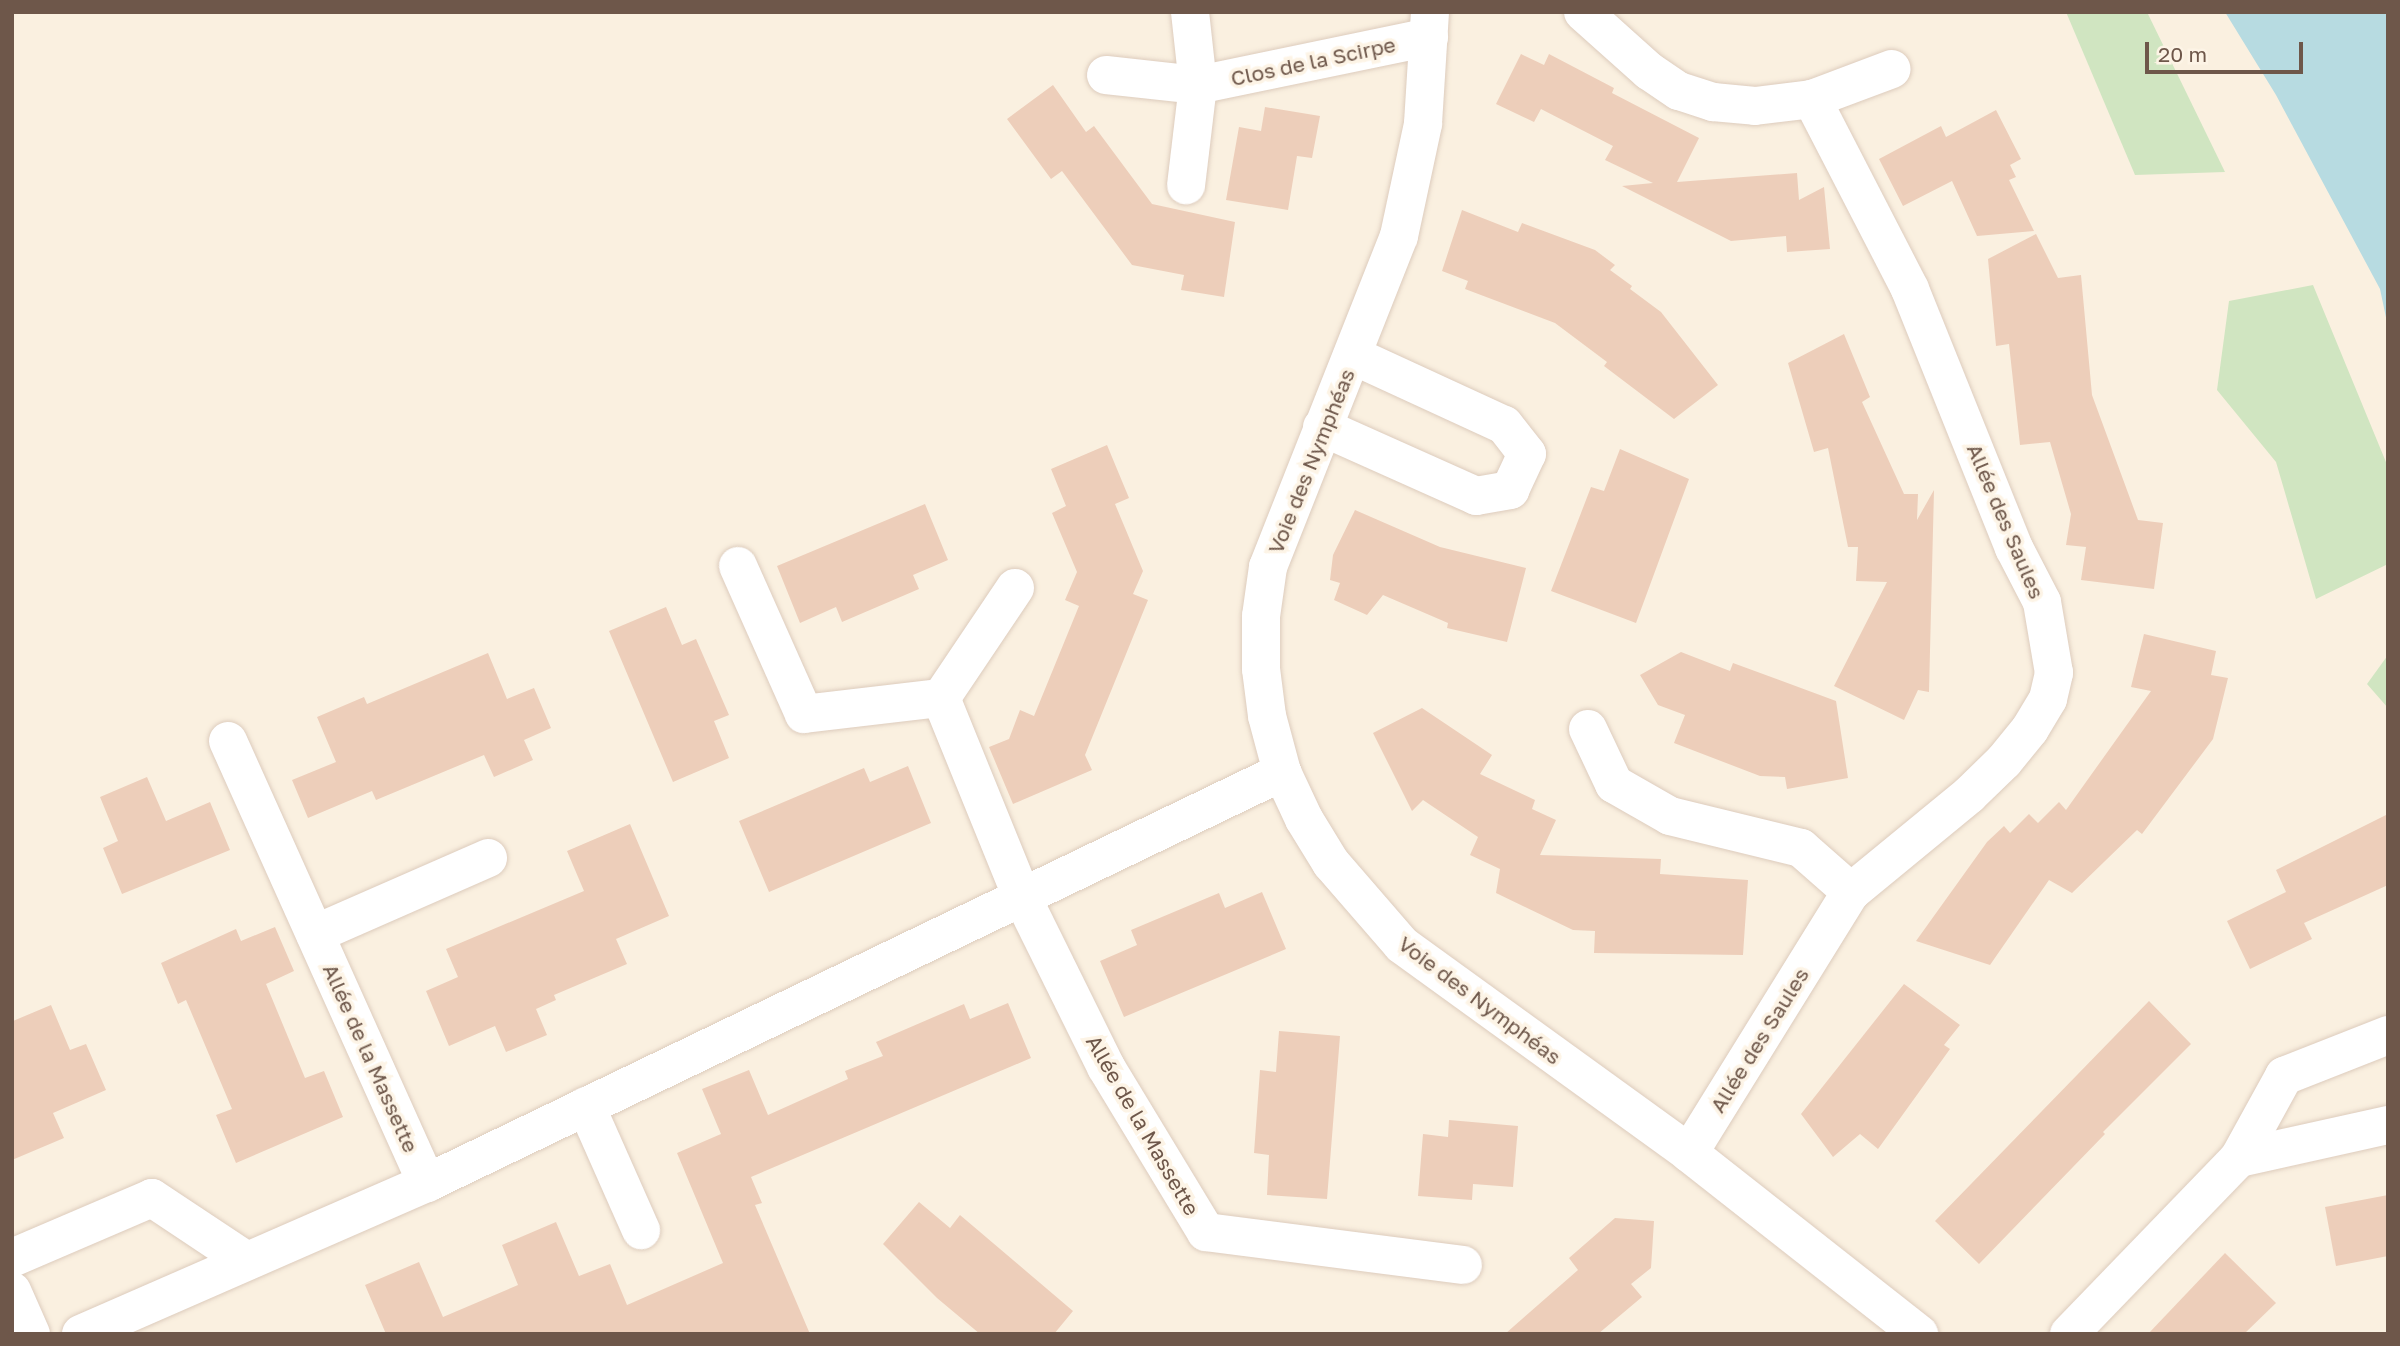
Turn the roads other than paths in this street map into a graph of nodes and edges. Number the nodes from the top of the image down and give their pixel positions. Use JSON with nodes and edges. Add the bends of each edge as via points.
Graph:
{"nodes":[{"id":1,"x":1190,"y":12,"type":"edge"},
{"id":2,"x":1583,"y":12,"type":"edge"},
{"id":3,"x":1429,"y":25,"type":"edge"},
{"id":4,"x":1892,"y":69,"type":"dead end"},
{"id":5,"x":1106,"y":75,"type":"dead end"},
{"id":6,"x":1198,"y":85,"type":"junction"},
{"id":7,"x":1812,"y":99,"type":"junction"},
{"id":8,"x":1186,"y":185,"type":"dead end"},
{"id":9,"x":1354,"y":356,"type":"junction"},
{"id":10,"x":1322,"y":427,"type":"junction"},
{"id":11,"x":738,"y":566,"type":"dead end"},
{"id":12,"x":1015,"y":588,"type":"dead end"},
{"id":13,"x":941,"y":698,"type":"junction"},
{"id":14,"x":1588,"y":729,"type":"dead end"},
{"id":15,"x":228,"y":741,"type":"dead end"},
{"id":16,"x":1282,"y":772,"type":"junction"},
{"id":17,"x":488,"y":858,"type":"dead end"},
{"id":18,"x":1851,"y":892,"type":"junction"},
{"id":19,"x":1022,"y":897,"type":"junction"},
{"id":20,"x":315,"y":934,"type":"junction"},
{"id":21,"x":2388,"y":1035,"type":"edge"},
{"id":22,"x":586,"y":1106,"type":"junction"},
{"id":23,"x":2388,"y":1125,"type":"edge"},
{"id":24,"x":1689,"y":1153,"type":"junction"},
{"id":25,"x":2239,"y":1158,"type":"junction"},
{"id":26,"x":427,"y":1183,"type":"junction"},
{"id":27,"x":641,"y":1230,"type":"dead end"},
{"id":28,"x":12,"y":1258,"type":"edge"},
{"id":29,"x":247,"y":1261,"type":"junction"},
{"id":30,"x":1463,"y":1265,"type":"dead end"},
{"id":31,"x":12,"y":1291,"type":"edge"},
{"id":32,"x":31,"y":1334,"type":"edge"},
{"id":33,"x":81,"y":1334,"type":"edge"},
{"id":34,"x":1919,"y":1334,"type":"edge"},
{"id":35,"x":2069,"y":1334,"type":"edge"}],
"edges":[{"from":1,"to":6,"type":"street"},
{"from":2,"to":7,"type":"street","via":[[1649,71],[1679,91],[1713,102],[1755,106]]},
{"from":3,"to":6,"type":"street","name":"Clos de la Scirpe"},
{"from":3,"to":9,"type":"street","name":"Voie des Nymphéas","via":[[1423,124],[1399,236]]},
{"from":4,"to":7,"type":"street"},
{"from":5,"to":6,"type":"street","name":"Clos de la Scirpe"},
{"from":6,"to":8,"type":"street"},
{"from":7,"to":18,"type":"street","name":"Allée des Saules","via":[[1910,289],[2014,548],[2042,602],[2054,673],[2042,709],[2004,761]]},
{"from":9,"to":10,"type":"street","name":"Voie des Nymphéas"},
{"from":9,"to":10,"type":"street","via":[[1504,425],[1527,454],[1510,491],[1475,496]]},
{"from":10,"to":16,"type":"street","name":"Voie des Nymphéas","via":[[1268,567],[1261,616],[1265,705]]},
{"from":11,"to":13,"type":"street","via":[[804,714]]},
{"from":12,"to":13,"type":"street"},
{"from":13,"to":19,"type":"street","name":"Allée de la Massette"},
{"from":14,"to":18,"type":"street","via":[[1615,784],[1670,816],[1801,848]]},
{"from":15,"to":20,"type":"street","name":"Allée de la Massette"},
{"from":16,"to":19,"type":"street"},
{"from":16,"to":24,"type":"street","name":"Voie des Nymphéas","via":[[1331,863],[1402,945]]},
{"from":17,"to":20,"type":"street"},
{"from":18,"to":24,"type":"street","name":"Allée des Saules"},
{"from":19,"to":22,"type":"street"},
{"from":19,"to":30,"type":"street","name":"Allée de la Massette","via":[[1105,1067],[1206,1232]]},
{"from":20,"to":26,"type":"street","name":"Allée de la Massette"},
{"from":21,"to":25,"type":"street","via":[[2284,1076]]},
{"from":22,"to":26,"type":"street"},
{"from":22,"to":27,"type":"street"},
{"from":23,"to":25,"type":"street"},
{"from":24,"to":34,"type":"street","name":"Voie des Nymphéas"},
{"from":25,"to":35,"type":"street"},
{"from":26,"to":29,"type":"street"},
{"from":28,"to":29,"type":"street","via":[[152,1198]]},
{"from":29,"to":33,"type":"street"},
{"from":31,"to":32,"type":"street"}]}
